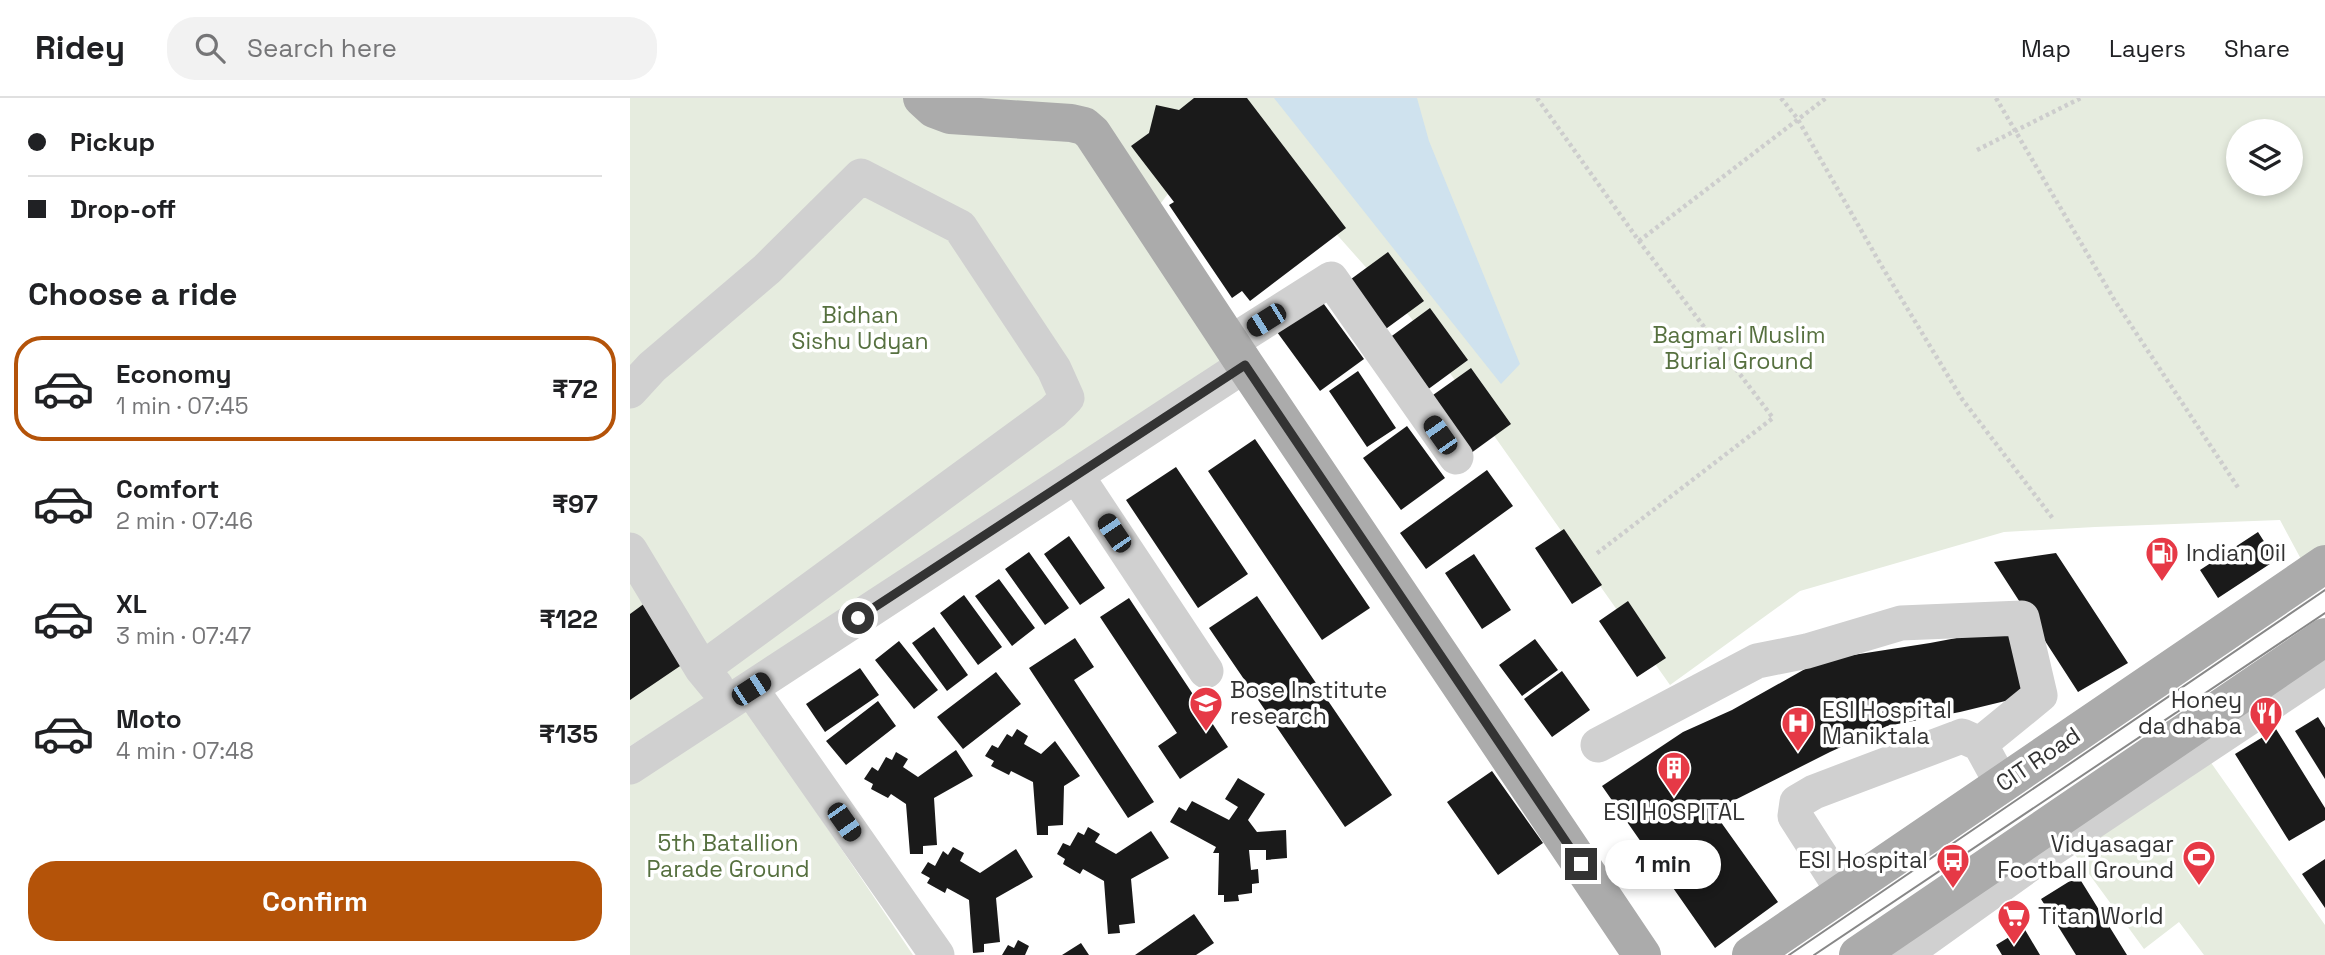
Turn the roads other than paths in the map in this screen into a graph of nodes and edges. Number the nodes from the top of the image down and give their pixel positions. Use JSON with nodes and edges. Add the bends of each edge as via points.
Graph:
{"nodes":[{"id":1,"x":922,"y":98,"type":"edge"},
{"id":2,"x":1237,"y":354,"type":"junction"},
{"id":3,"x":630,"y":391,"type":"edge"},
{"id":4,"x":1456,"y":457,"type":"dead end"},
{"id":5,"x":1076,"y":475,"type":"junction"},
{"id":6,"x":630,"y":550,"type":"edge"},
{"id":7,"x":2325,"y":564,"type":"edge"},
{"id":8,"x":2325,"y":637,"type":"edge"},
{"id":9,"x":2325,"y":667,"type":"edge"},
{"id":10,"x":702,"y":669,"type":"junction"},
{"id":11,"x":1206,"y":671,"type":"dead end"},
{"id":12,"x":739,"y":696,"type":"junction"},
{"id":13,"x":1980,"y":744,"type":"junction"},
{"id":14,"x":1598,"y":745,"type":"dead end"},
{"id":15,"x":630,"y":767,"type":"edge"},
{"id":16,"x":2002,"y":784,"type":"junction"},
{"id":17,"x":1843,"y":891,"type":"junction"},
{"id":18,"x":937,"y":955,"type":"edge"},
{"id":19,"x":1642,"y":955,"type":"edge"},
{"id":20,"x":1751,"y":955,"type":"edge"},
{"id":21,"x":1858,"y":955,"type":"edge"},
{"id":22,"x":1903,"y":955,"type":"edge"}],
"edges":[{"from":1,"to":2,"type":"main road","via":[[934,109],[950,114],[1084,126]]},
{"from":2,"to":4,"type":"street","via":[[1331,279]]},
{"from":2,"to":5,"type":"street"},
{"from":2,"to":19,"type":"main road"},
{"from":3,"to":10,"type":"street","via":[[767,270],[861,176],[960,227],[1054,369],[1067,398]]},
{"from":5,"to":11,"type":"street"},
{"from":5,"to":12,"type":"street"},
{"from":6,"to":10,"type":"street"},
{"from":7,"to":16,"type":"main road","name":"CIT Road"},
{"from":8,"to":21,"type":"main road"},
{"from":9,"to":22,"type":"street"},
{"from":10,"to":12,"type":"street"},
{"from":12,"to":15,"type":"street"},
{"from":12,"to":18,"type":"street"},
{"from":13,"to":14,"type":"street","via":[[2040,695],[2022,618],[1902,623],[1757,661]]},
{"from":13,"to":16,"type":"street"},
{"from":13,"to":17,"type":"street","via":[[1962,736],[1797,802],[1795,816]]},
{"from":16,"to":17,"type":"main road","name":"CIT Road"},
{"from":17,"to":20,"type":"main road","name":"CIT Road"}]}
